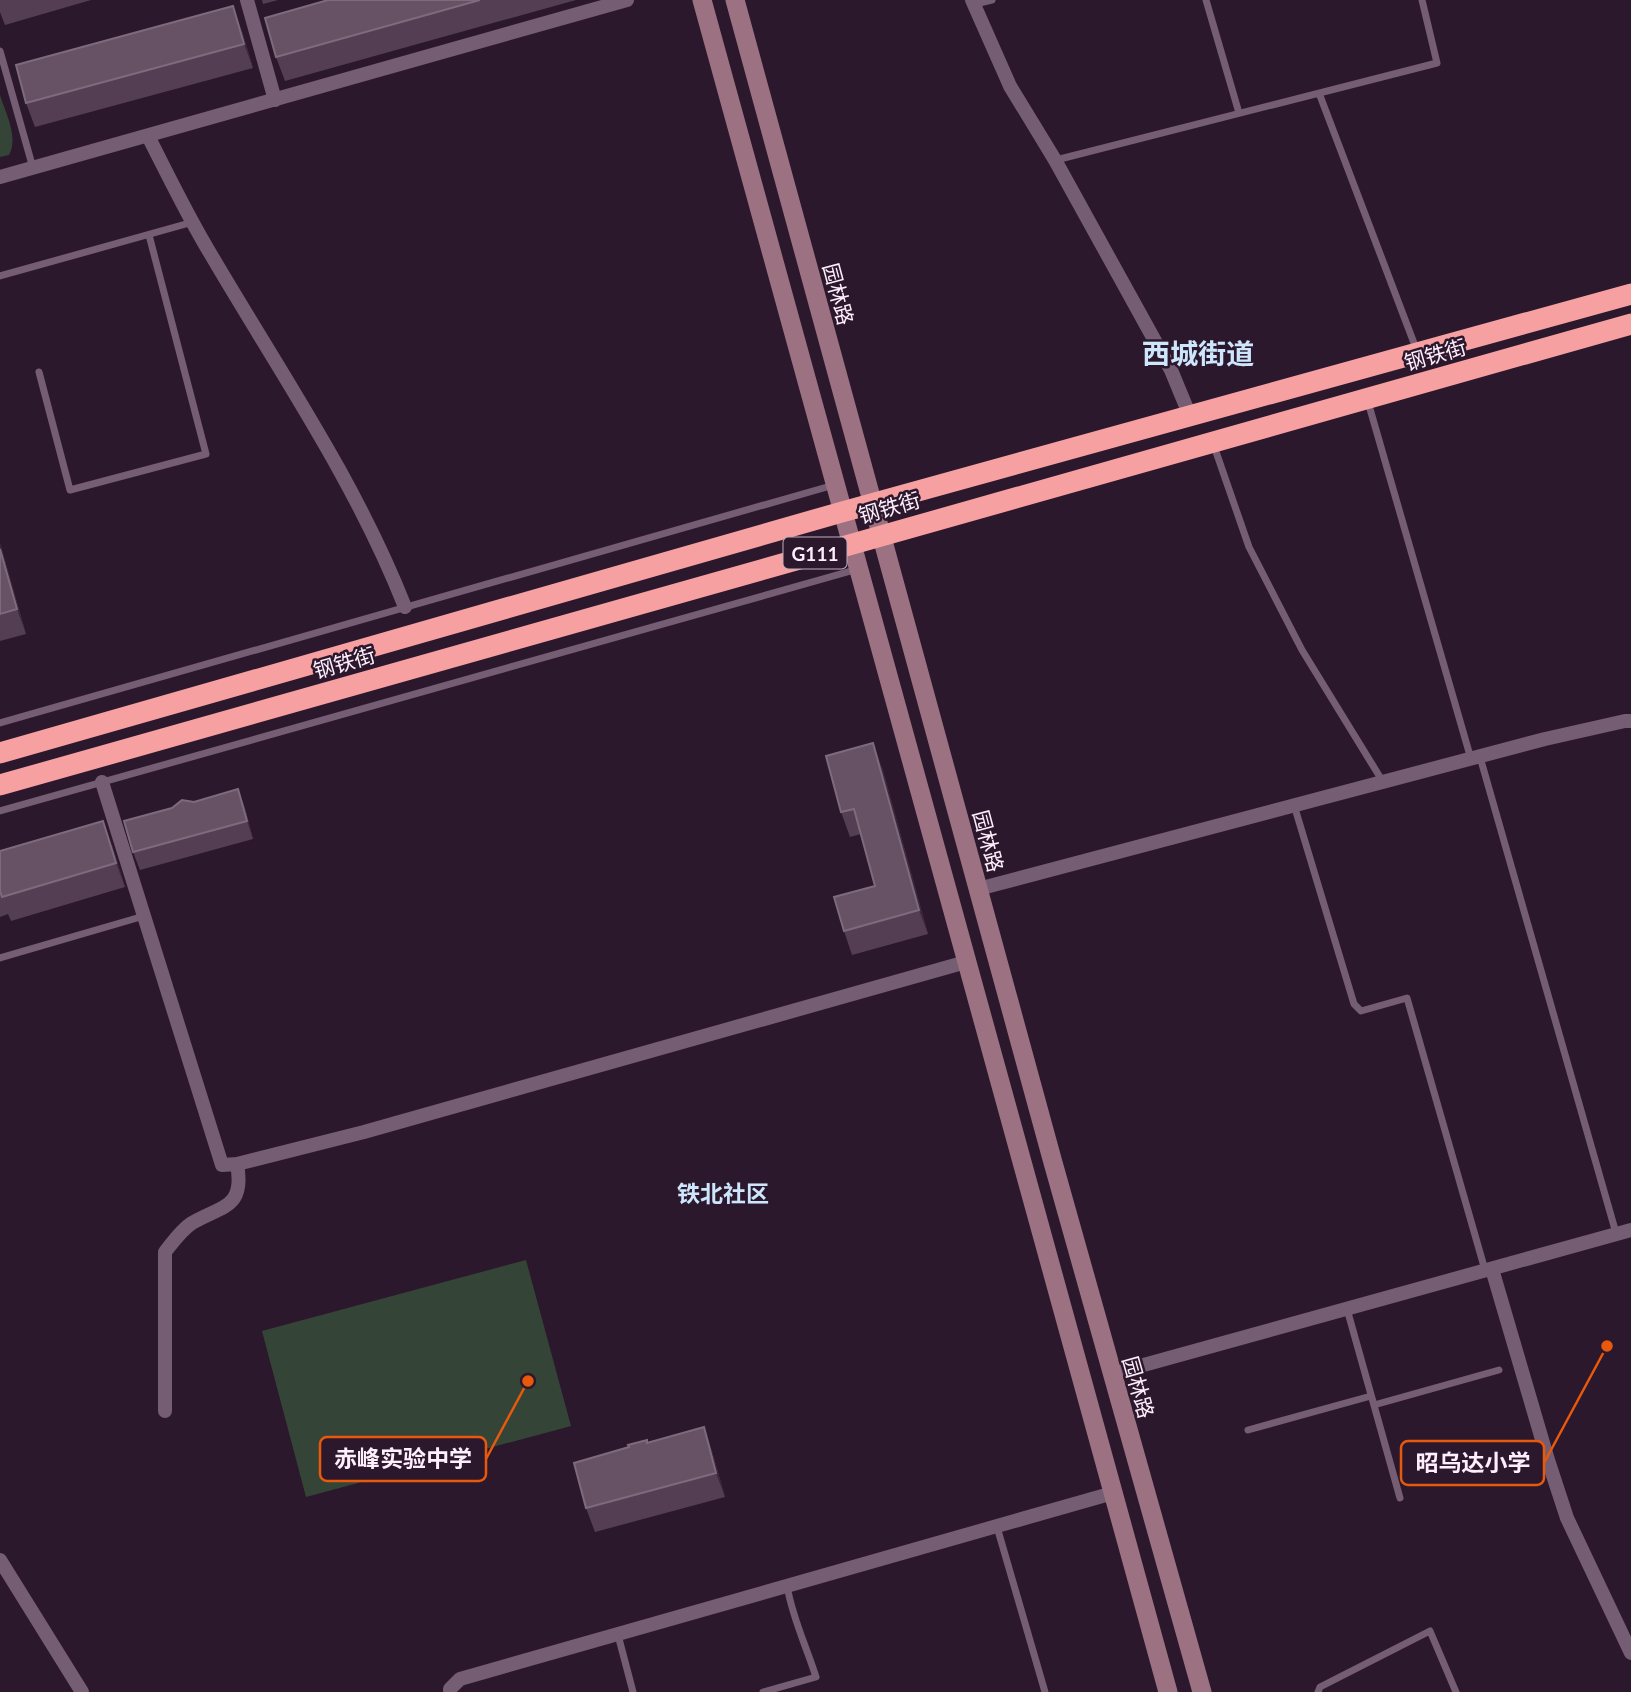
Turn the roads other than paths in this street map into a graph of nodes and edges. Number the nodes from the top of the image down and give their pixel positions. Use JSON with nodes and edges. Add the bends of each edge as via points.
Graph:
{"nodes":[{"id":1,"x":247,"y":0,"type":"edge"},
{"id":2,"x":627,"y":0,"type":"edge"},
{"id":3,"x":702,"y":0,"type":"edge"},
{"id":4,"x":736,"y":0,"type":"edge"},
{"id":5,"x":992,"y":0,"type":"edge"},
{"id":6,"x":1206,"y":0,"type":"edge"},
{"id":7,"x":1422,"y":0,"type":"edge"},
{"id":8,"x":974,"y":2,"type":"edge"},
{"id":9,"x":0,"y":51,"type":"edge"},
{"id":10,"x":1319,"y":93,"type":"junction"},
{"id":11,"x":275,"y":100,"type":"junction"},
{"id":12,"x":1239,"y":113,"type":"junction"},
{"id":13,"x":148,"y":135,"type":"junction"},
{"id":14,"x":1055,"y":160,"type":"junction"},
{"id":15,"x":33,"y":168,"type":"junction"},
{"id":16,"x":0,"y":177,"type":"edge"},
{"id":17,"x":193,"y":222,"type":"junction"},
{"id":18,"x":149,"y":235,"type":"junction"},
{"id":19,"x":0,"y":276,"type":"edge"},
{"id":20,"x":1631,"y":294,"type":"edge"},
{"id":21,"x":1631,"y":324,"type":"edge"},
{"id":22,"x":1418,"y":353,"type":"junction"},
{"id":23,"x":39,"y":372,"type":"dead end"},
{"id":24,"x":1367,"y":398,"type":"junction"},
{"id":25,"x":1190,"y":416,"type":"junction"},
{"id":26,"x":1212,"y":442,"type":"junction"},
{"id":27,"x":834,"y":484,"type":"junction"},
{"id":28,"x":873,"y":503,"type":"junction"},
{"id":29,"x":842,"y":512,"type":"junction"},
{"id":30,"x":881,"y":535,"type":"junction"},
{"id":31,"x":850,"y":543,"type":"junction"},
{"id":32,"x":858,"y":569,"type":"junction"},
{"id":33,"x":405,"y":607,"type":"junction"},
{"id":34,"x":1631,"y":721,"type":"edge"},
{"id":35,"x":0,"y":723,"type":"edge"},
{"id":36,"x":0,"y":753,"type":"edge"},
{"id":37,"x":1475,"y":757,"type":"junction"},
{"id":38,"x":102,"y":782,"type":"junction"},
{"id":39,"x":1382,"y":782,"type":"junction"},
{"id":40,"x":0,"y":785,"type":"edge"},
{"id":41,"x":1294,"y":806,"type":"junction"},
{"id":42,"x":0,"y":811,"type":"edge"},
{"id":43,"x":978,"y":889,"type":"junction"},
{"id":44,"x":144,"y":916,"type":"junction"},
{"id":45,"x":0,"y":958,"type":"edge"},
{"id":46,"x":966,"y":962,"type":"junction"},
{"id":47,"x":237,"y":1164,"type":"junction"},
{"id":48,"x":1631,"y":1230,"type":"edge"},
{"id":49,"x":1616,"y":1234,"type":"junction"},
{"id":50,"x":1489,"y":1269,"type":"junction"},
{"id":51,"x":1347,"y":1309,"type":"junction"},
{"id":52,"x":1499,"y":1370,"type":"dead end"},
{"id":53,"x":1111,"y":1374,"type":"junction"},
{"id":54,"x":1371,"y":1396,"type":"junction"},
{"id":55,"x":1374,"y":1405,"type":"junction"},
{"id":56,"x":165,"y":1411,"type":"dead end"},
{"id":57,"x":1248,"y":1430,"type":"dead end"},
{"id":58,"x":1113,"y":1493,"type":"junction"},
{"id":59,"x":1399,"y":1498,"type":"dead end"},
{"id":60,"x":997,"y":1526,"type":"junction"},
{"id":61,"x":0,"y":1560,"type":"edge"},
{"id":62,"x":787,"y":1586,"type":"junction"},
{"id":63,"x":618,"y":1634,"type":"junction"},
{"id":64,"x":1631,"y":1653,"type":"edge"},
{"id":65,"x":82,"y":1692,"type":"edge"},
{"id":66,"x":450,"y":1692,"type":"edge"},
{"id":67,"x":633,"y":1692,"type":"edge"},
{"id":68,"x":763,"y":1692,"type":"edge"},
{"id":69,"x":1045,"y":1692,"type":"edge"},
{"id":70,"x":1168,"y":1692,"type":"edge"},
{"id":71,"x":1202,"y":1692,"type":"edge"},
{"id":72,"x":1318,"y":1692,"type":"edge"},
{"id":73,"x":1456,"y":1692,"type":"edge"}],
"edges":[{"from":1,"to":11,"type":"street"},
{"from":2,"to":11,"type":"street"},
{"from":3,"to":27,"type":"street"},
{"from":4,"to":28,"type":"street","name":"园林路"},
{"from":5,"to":8,"type":"lane"},
{"from":6,"to":12,"type":"lane"},
{"from":7,"to":10,"type":"lane","via":[[1437,63]]},
{"from":8,"to":14,"type":"street","via":[[1010,86]]},
{"from":9,"to":15,"type":"lane"},
{"from":10,"to":12,"type":"lane"},
{"from":10,"to":22,"type":"lane"},
{"from":11,"to":13,"type":"street"},
{"from":12,"to":14,"type":"lane"},
{"from":13,"to":15,"type":"street"},
{"from":13,"to":17,"type":"street"},
{"from":14,"to":25,"type":"street","via":[[1171,370]]},
{"from":15,"to":16,"type":"street"},
{"from":17,"to":18,"type":"lane"},
{"from":17,"to":33,"type":"street","via":[[344,475]]},
{"from":18,"to":19,"type":"lane"},
{"from":18,"to":23,"type":"lane","via":[[206,454],[70,490]]},
{"from":20,"to":22,"type":"highway","name":"钢铁街"},
{"from":21,"to":24,"type":"highway","name":"钢铁街","number":"G111"},
{"from":22,"to":25,"type":"highway","name":"钢铁街"},
{"from":24,"to":26,"type":"highway","name":"钢铁街","number":"G111"},
{"from":24,"to":37,"type":"lane"},
{"from":25,"to":28,"type":"highway","name":"钢铁街"},
{"from":26,"to":30,"type":"highway","name":"钢铁街","number":"G111"},
{"from":26,"to":39,"type":"lane","via":[[1255,558],[1302,650]]},
{"from":27,"to":29,"type":"street"},
{"from":27,"to":33,"type":"lane"},
{"from":28,"to":29,"type":"highway","name":"钢铁街"},
{"from":28,"to":30,"type":"street","name":"园林路"},
{"from":29,"to":31,"type":"street"},
{"from":29,"to":36,"type":"highway","name":"钢铁街"},
{"from":30,"to":31,"type":"highway","name":"钢铁街","number":"G111"},
{"from":30,"to":43,"type":"street","name":"园林路"},
{"from":31,"to":32,"type":"street"},
{"from":31,"to":40,"type":"highway","name":"钢铁街","number":"G111"},
{"from":32,"to":38,"type":"lane"},
{"from":32,"to":46,"type":"street"},
{"from":33,"to":35,"type":"lane"},
{"from":34,"to":37,"type":"street"},
{"from":37,"to":39,"type":"street"},
{"from":37,"to":49,"type":"lane"},
{"from":38,"to":42,"type":"lane"},
{"from":38,"to":44,"type":"street"},
{"from":39,"to":41,"type":"street"},
{"from":41,"to":43,"type":"street"},
{"from":41,"to":50,"type":"lane","via":[[1354,1004],[1361,1011],[1407,998]]},
{"from":43,"to":53,"type":"street","name":"园林路"},
{"from":44,"to":45,"type":"lane"},
{"from":44,"to":47,"type":"street","via":[[222,1165]]},
{"from":46,"to":47,"type":"street"},
{"from":46,"to":58,"type":"street"},
{"from":47,"to":56,"type":"street","via":[[240,1184],[234,1200],[190,1224],[166,1252]]},
{"from":48,"to":49,"type":"street"},
{"from":49,"to":50,"type":"street"},
{"from":50,"to":51,"type":"street"},
{"from":50,"to":64,"type":"street","via":[[1567,1518]]},
{"from":51,"to":53,"type":"street"},
{"from":51,"to":54,"type":"lane"},
{"from":52,"to":55,"type":"lane"},
{"from":53,"to":71,"type":"street","name":"园林路"},
{"from":54,"to":55,"type":"lane"},
{"from":54,"to":57,"type":"lane"},
{"from":55,"to":59,"type":"lane"},
{"from":58,"to":60,"type":"street"},
{"from":58,"to":70,"type":"street"},
{"from":60,"to":62,"type":"street"},
{"from":60,"to":69,"type":"lane"},
{"from":61,"to":65,"type":"street"},
{"from":62,"to":63,"type":"street"},
{"from":62,"to":68,"type":"lane","via":[[816,1677]]},
{"from":63,"to":66,"type":"street","via":[[460,1679]]},
{"from":63,"to":67,"type":"lane"},
{"from":72,"to":73,"type":"lane","via":[[1430,1631]]}]}
